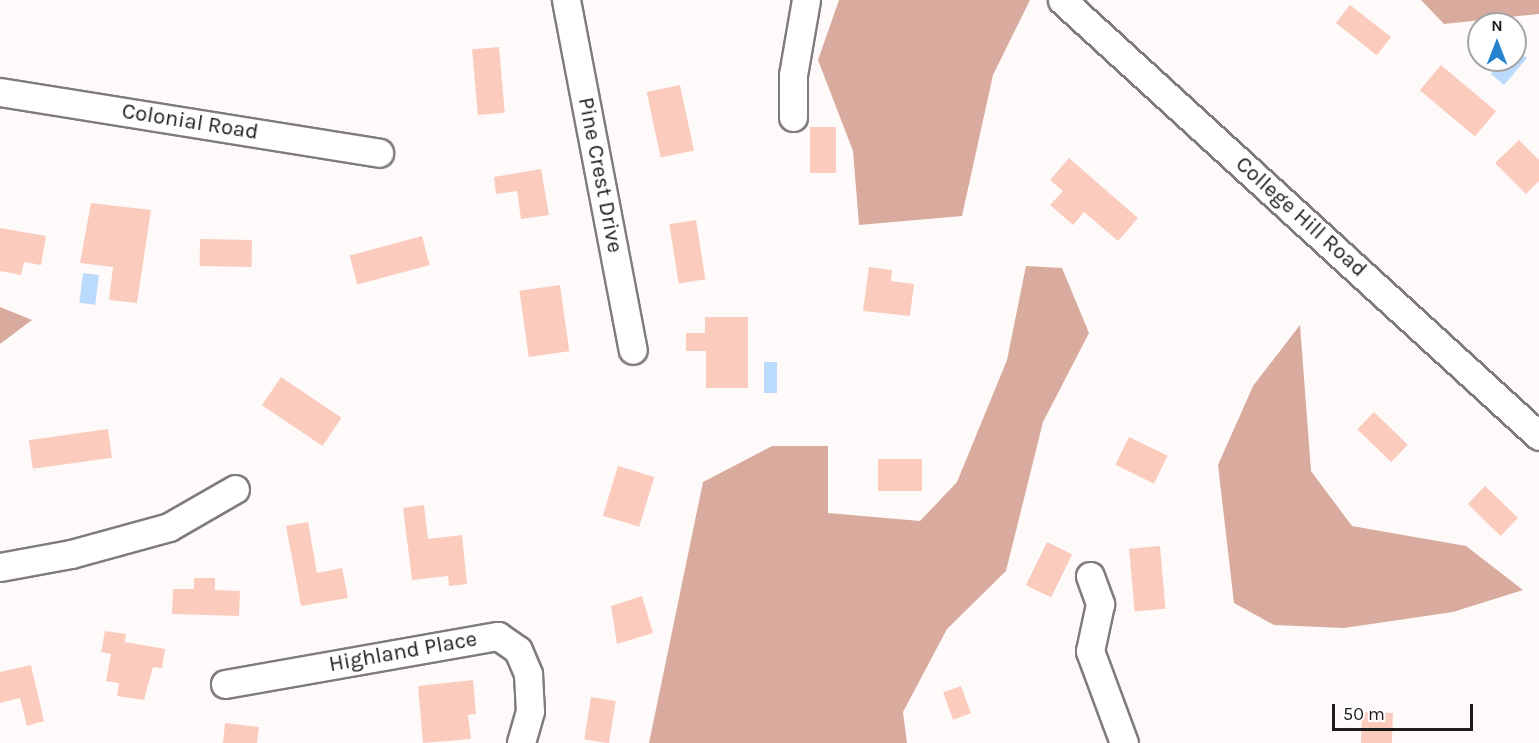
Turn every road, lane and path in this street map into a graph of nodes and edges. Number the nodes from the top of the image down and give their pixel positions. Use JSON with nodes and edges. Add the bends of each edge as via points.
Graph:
{"nodes":[{"id":1,"x":566,"y":0,"type":"edge"},
{"id":2,"x":806,"y":0,"type":"edge"},
{"id":3,"x":1062,"y":0,"type":"edge"},
{"id":4,"x":0,"y":92,"type":"edge"},
{"id":5,"x":793,"y":117,"type":"dead end"},
{"id":6,"x":379,"y":153,"type":"dead end"},
{"id":7,"x":633,"y":350,"type":"dead end"},
{"id":8,"x":1539,"y":436,"type":"edge"},
{"id":9,"x":235,"y":489,"type":"dead end"},
{"id":10,"x":0,"y":567,"type":"edge"},
{"id":11,"x":1090,"y":576,"type":"dead end"},
{"id":12,"x":225,"y":684,"type":"dead end"},
{"id":13,"x":521,"y":743,"type":"edge"},
{"id":14,"x":1124,"y":743,"type":"edge"}],
"edges":[{"from":1,"to":7,"type":"street","name":"Pine Crest Drive"},
{"from":2,"to":5,"type":"street","via":[[793,75]]},
{"from":3,"to":8,"type":"street","name":"College Hill Road"},
{"from":4,"to":6,"type":"street","name":"Colonial Road"},
{"from":9,"to":10,"type":"street","via":[[169,527],[71,554]]},
{"from":11,"to":14,"type":"street","via":[[1100,604],[1090,651]]},
{"from":12,"to":13,"type":"street","name":"Highland Place","via":[[498,636],[518,650],[528,674],[530,711]]}]}
